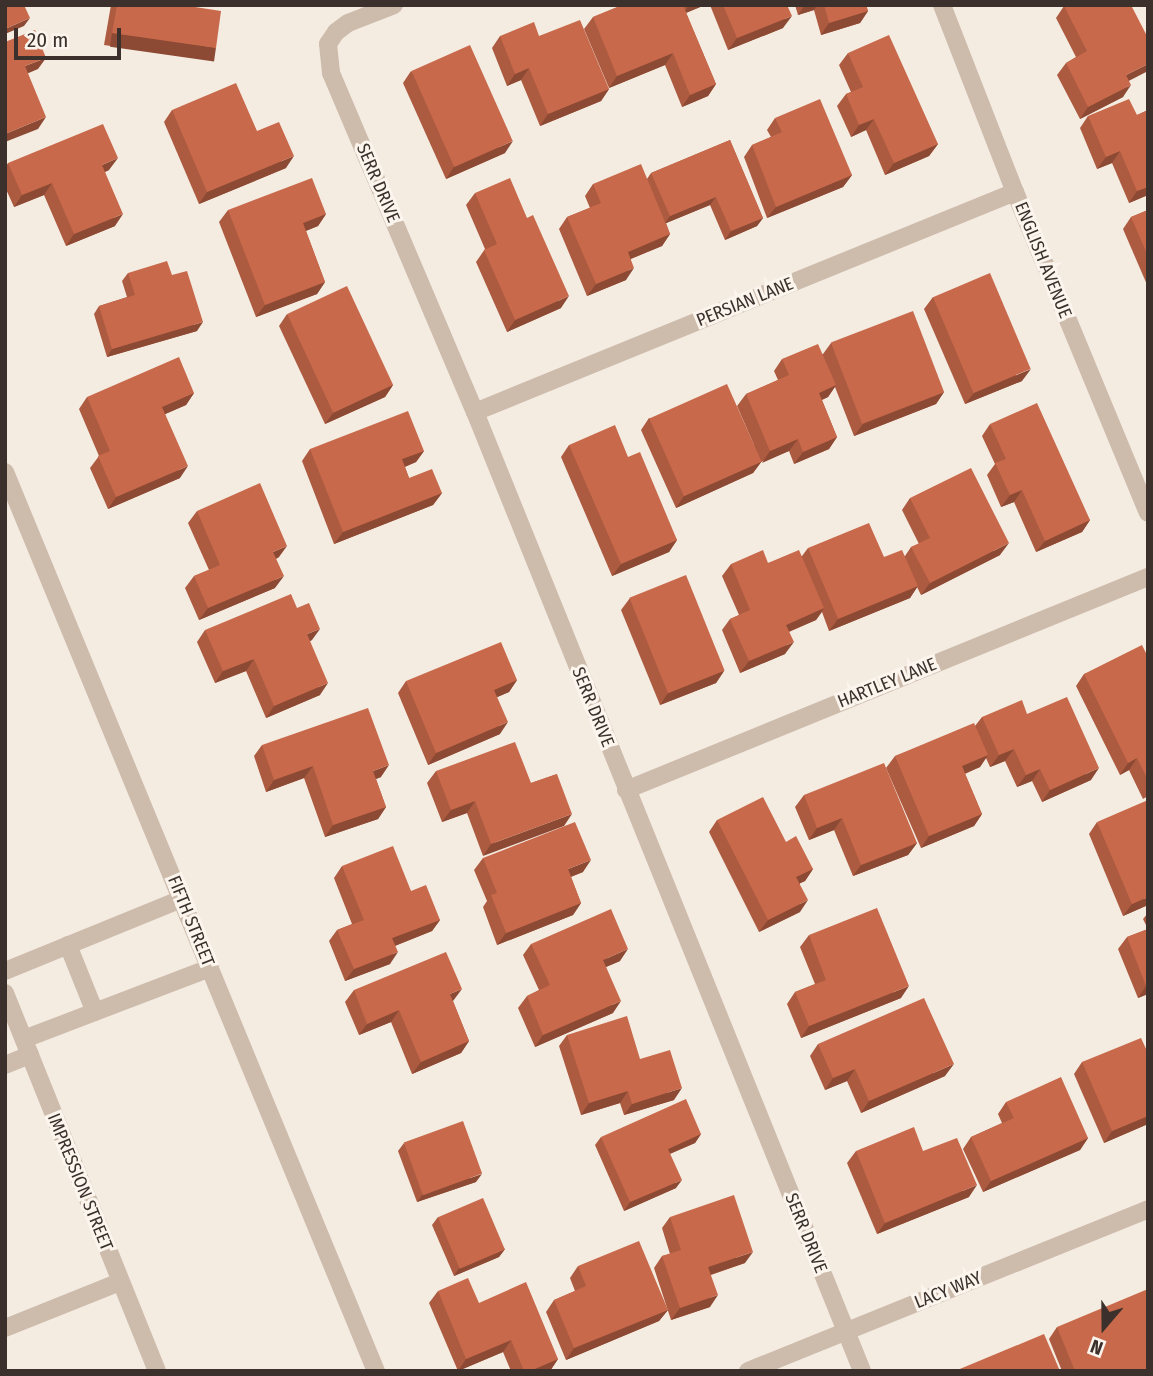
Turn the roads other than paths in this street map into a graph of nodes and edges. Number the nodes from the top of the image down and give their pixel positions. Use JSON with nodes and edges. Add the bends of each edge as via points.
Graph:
{"nodes":[{"id":1,"x":394,"y":5,"type":"edge"},
{"id":2,"x":942,"y":5,"type":"edge"},
{"id":3,"x":1015,"y":192,"type":"junction"},
{"id":4,"x":475,"y":412,"type":"junction"},
{"id":5,"x":5,"y":472,"type":"edge"},
{"id":6,"x":1148,"y":513,"type":"edge"},
{"id":7,"x":1148,"y":577,"type":"edge"},
{"id":8,"x":626,"y":790,"type":"junction"},
{"id":9,"x":181,"y":899,"type":"junction"},
{"id":10,"x":68,"y":945,"type":"junction"},
{"id":11,"x":210,"y":968,"type":"junction"},
{"id":12,"x":5,"y":971,"type":"edge"},
{"id":13,"x":5,"y":993,"type":"edge"},
{"id":14,"x":95,"y":1012,"type":"junction"},
{"id":15,"x":27,"y":1047,"type":"junction"},
{"id":16,"x":5,"y":1065,"type":"edge"},
{"id":17,"x":1148,"y":1209,"type":"edge"},
{"id":18,"x":120,"y":1282,"type":"junction"},
{"id":19,"x":5,"y":1328,"type":"edge"},
{"id":20,"x":845,"y":1331,"type":"junction"},
{"id":21,"x":157,"y":1371,"type":"edge"},
{"id":22,"x":376,"y":1371,"type":"edge"},
{"id":23,"x":748,"y":1371,"type":"edge"},
{"id":24,"x":862,"y":1371,"type":"edge"}],
"edges":[{"from":1,"to":4,"type":"street","name":"SERR DRIVE","via":[[335,32],[328,44],[331,73]]},
{"from":2,"to":3,"type":"street","name":"ENGLISH AVENUE"},
{"from":3,"to":4,"type":"street","name":"PERSIAN LANE"},
{"from":3,"to":6,"type":"street","name":"ENGLISH AVENUE"},
{"from":4,"to":8,"type":"street","name":"SERR DRIVE"},
{"from":5,"to":9,"type":"street","name":"FIFTH STREET"},
{"from":7,"to":8,"type":"street","name":"HARTLEY LANE"},
{"from":8,"to":20,"type":"street","name":"SERR DRIVE"},
{"from":9,"to":10,"type":"street"},
{"from":9,"to":11,"type":"street","name":"FIFTH STREET"},
{"from":10,"to":12,"type":"street"},
{"from":10,"to":14,"type":"street"},
{"from":11,"to":14,"type":"street"},
{"from":11,"to":22,"type":"street","name":"FIFTH STREET"},
{"from":13,"to":15,"type":"street","name":"IMPRESSION STREET"},
{"from":14,"to":15,"type":"street"},
{"from":15,"to":16,"type":"street"},
{"from":15,"to":18,"type":"street","name":"IMPRESSION STREET"},
{"from":17,"to":20,"type":"street","name":"LACY WAY"},
{"from":18,"to":19,"type":"street"},
{"from":18,"to":21,"type":"street","name":"IMPRESSION STREET"},
{"from":20,"to":23,"type":"street","name":"LACY WAY"},
{"from":20,"to":24,"type":"street","name":"SERR DRIVE"}]}
